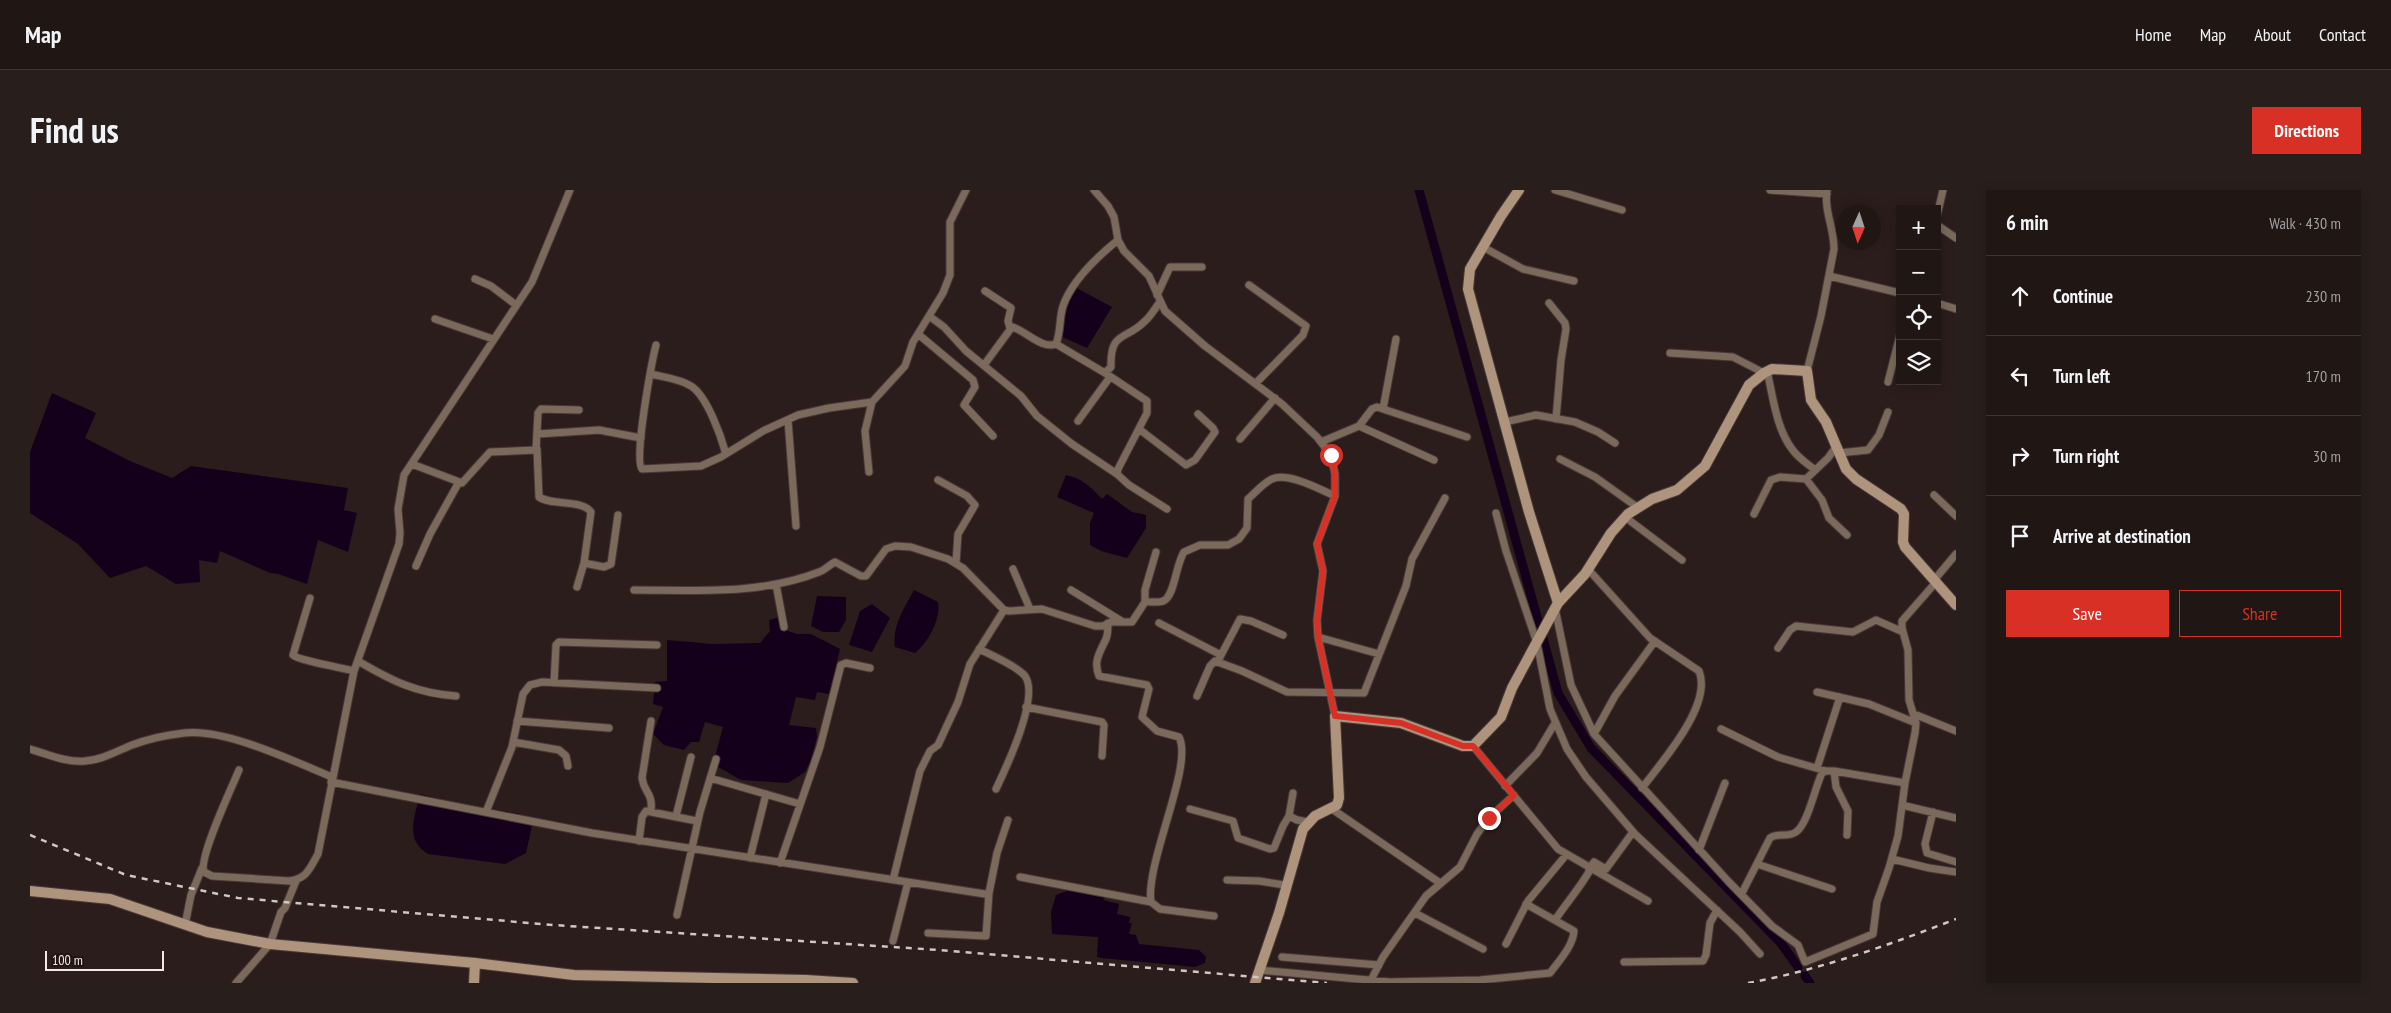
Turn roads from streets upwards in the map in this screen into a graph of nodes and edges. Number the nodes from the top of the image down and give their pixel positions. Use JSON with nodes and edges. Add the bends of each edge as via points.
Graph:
{"nodes":[{"id":1,"x":570,"y":190,"type":"edge"},
{"id":2,"x":966,"y":190,"type":"edge"},
{"id":3,"x":1094,"y":190,"type":"edge"},
{"id":4,"x":1519,"y":190,"type":"edge"},
{"id":5,"x":1555,"y":190,"type":"edge"},
{"id":6,"x":1770,"y":190,"type":"edge"},
{"id":7,"x":1943,"y":190,"type":"edge"},
{"id":8,"x":1827,"y":192,"type":"edge"},
{"id":9,"x":1940,"y":205,"type":"edge"},
{"id":10,"x":1622,"y":210,"type":"dead end"},
{"id":11,"x":1941,"y":228,"type":"edge"},
{"id":12,"x":1956,"y":238,"type":"edge"},
{"id":13,"x":1118,"y":240,"type":"junction"},
{"id":14,"x":1483,"y":247,"type":"junction"},
{"id":15,"x":1202,"y":267,"type":"dead end"},
{"id":16,"x":1829,"y":276,"type":"junction"},
{"id":17,"x":475,"y":278,"type":"dead end"},
{"id":18,"x":1574,"y":281,"type":"dead end"},
{"id":19,"x":1249,"y":285,"type":"dead end"},
{"id":20,"x":986,"y":291,"type":"dead end"},
{"id":21,"x":1896,"y":292,"type":"edge"},
{"id":22,"x":1158,"y":299,"type":"junction"},
{"id":23,"x":1549,"y":303,"type":"dead end"},
{"id":24,"x":1941,"y":304,"type":"edge"},
{"id":25,"x":516,"y":305,"type":"junction"},
{"id":26,"x":1956,"y":309,"type":"edge"},
{"id":27,"x":929,"y":316,"type":"junction"},
{"id":28,"x":435,"y":318,"type":"dead end"},
{"id":29,"x":1010,"y":328,"type":"junction"},
{"id":30,"x":918,"y":334,"type":"junction"},
{"id":31,"x":493,"y":339,"type":"junction"},
{"id":32,"x":1396,"y":339,"type":"dead end"},
{"id":33,"x":1899,"y":340,"type":"edge"},
{"id":34,"x":1056,"y":344,"type":"junction"},
{"id":35,"x":656,"y":345,"type":"dead end"},
{"id":36,"x":1670,"y":353,"type":"dead end"},
{"id":37,"x":984,"y":365,"type":"junction"},
{"id":38,"x":1807,"y":371,"type":"junction"},
{"id":39,"x":1766,"y":372,"type":"junction"},
{"id":40,"x":650,"y":374,"type":"junction"},
{"id":41,"x":1108,"y":375,"type":"junction"},
{"id":42,"x":1888,"y":382,"type":"dead end"},
{"id":43,"x":1256,"y":383,"type":"junction"},
{"id":44,"x":1275,"y":398,"type":"junction"},
{"id":45,"x":872,"y":402,"type":"junction"},
{"id":46,"x":1383,"y":409,"type":"junction"},
{"id":47,"x":579,"y":410,"type":"dead end"},
{"id":48,"x":1888,"y":412,"type":"dead end"},
{"id":49,"x":1198,"y":414,"type":"dead end"},
{"id":50,"x":788,"y":420,"type":"junction"},
{"id":51,"x":1556,"y":420,"type":"junction"},
{"id":52,"x":1078,"y":421,"type":"dead end"},
{"id":53,"x":1505,"y":422,"type":"junction"},
{"id":54,"x":1359,"y":426,"type":"junction"},
{"id":55,"x":1139,"y":429,"type":"junction"},
{"id":56,"x":538,"y":434,"type":"junction"},
{"id":57,"x":993,"y":436,"type":"dead end"},
{"id":58,"x":1467,"y":437,"type":"dead end"},
{"id":59,"x":641,"y":438,"type":"junction"},
{"id":60,"x":1240,"y":439,"type":"dead end"},
{"id":61,"x":1321,"y":442,"type":"junction"},
{"id":62,"x":1615,"y":443,"type":"dead end"},
{"id":63,"x":537,"y":449,"type":"junction"},
{"id":64,"x":1837,"y":450,"type":"junction"},
{"id":65,"x":726,"y":454,"type":"junction"},
{"id":66,"x":1560,"y":459,"type":"dead end"},
{"id":67,"x":1434,"y":460,"type":"dead end"},
{"id":68,"x":412,"y":464,"type":"junction"},
{"id":69,"x":1816,"y":470,"type":"junction"},
{"id":70,"x":869,"y":472,"type":"dead end"},
{"id":71,"x":1117,"y":474,"type":"junction"},
{"id":72,"x":1806,"y":479,"type":"junction"},
{"id":73,"x":938,"y":480,"type":"dead end"},
{"id":74,"x":459,"y":482,"type":"junction"},
{"id":75,"x":1934,"y":495,"type":"dead end"},
{"id":76,"x":1335,"y":496,"type":"junction"},
{"id":77,"x":1445,"y":498,"type":"dead end"},
{"id":78,"x":1637,"y":507,"type":"junction"},
{"id":79,"x":1167,"y":509,"type":"dead end"},
{"id":80,"x":1496,"y":513,"type":"dead end"},
{"id":81,"x":1754,"y":514,"type":"dead end"},
{"id":82,"x":618,"y":515,"type":"dead end"},
{"id":83,"x":1956,"y":516,"type":"edge"},
{"id":84,"x":1625,"y":517,"type":"junction"},
{"id":85,"x":796,"y":526,"type":"dead end"},
{"id":86,"x":1847,"y":536,"type":"dead end"},
{"id":87,"x":1156,"y":552,"type":"dead end"},
{"id":88,"x":1956,"y":554,"type":"edge"},
{"id":89,"x":1682,"y":560,"type":"dead end"},
{"id":90,"x":584,"y":563,"type":"junction"},
{"id":91,"x":956,"y":563,"type":"junction"},
{"id":92,"x":416,"y":566,"type":"dead end"},
{"id":93,"x":1013,"y":569,"type":"dead end"},
{"id":94,"x":1588,"y":569,"type":"junction"},
{"id":95,"x":1936,"y":580,"type":"junction"},
{"id":96,"x":776,"y":584,"type":"junction"},
{"id":97,"x":577,"y":587,"type":"dead end"},
{"id":98,"x":634,"y":590,"type":"dead end"},
{"id":99,"x":1071,"y":590,"type":"dead end"},
{"id":100,"x":310,"y":598,"type":"dead end"},
{"id":101,"x":1145,"y":602,"type":"junction"},
{"id":102,"x":1956,"y":605,"type":"edge"},
{"id":103,"x":1555,"y":608,"type":"junction"},
{"id":104,"x":1030,"y":609,"type":"junction"},
{"id":105,"x":1004,"y":610,"type":"junction"},
{"id":106,"x":1108,"y":623,"type":"junction"},
{"id":107,"x":1126,"y":623,"type":"junction"},
{"id":108,"x":1160,"y":623,"type":"dead end"},
{"id":109,"x":784,"y":627,"type":"dead end"},
{"id":110,"x":1903,"y":632,"type":"junction"},
{"id":111,"x":1283,"y":634,"type":"dead end"},
{"id":112,"x":1318,"y":637,"type":"junction"},
{"id":113,"x":1539,"y":640,"type":"junction"},
{"id":114,"x":1655,"y":641,"type":"junction"},
{"id":115,"x":657,"y":645,"type":"dead end"},
{"id":116,"x":979,"y":648,"type":"junction"},
{"id":117,"x":1778,"y":648,"type":"dead end"},
{"id":118,"x":1379,"y":654,"type":"junction"},
{"id":119,"x":1220,"y":658,"type":"junction"},
{"id":120,"x":358,"y":661,"type":"junction"},
{"id":121,"x":870,"y":668,"type":"dead end"},
{"id":122,"x":354,"y":671,"type":"junction"},
{"id":123,"x":554,"y":682,"type":"junction"},
{"id":124,"x":657,"y":688,"type":"dead end"},
{"id":125,"x":1817,"y":692,"type":"dead end"},
{"id":126,"x":1330,"y":693,"type":"junction"},
{"id":127,"x":456,"y":696,"type":"dead end"},
{"id":128,"x":1197,"y":696,"type":"dead end"},
{"id":129,"x":1840,"y":697,"type":"junction"},
{"id":130,"x":1026,"y":707,"type":"junction"},
{"id":131,"x":1914,"y":714,"type":"junction"},
{"id":132,"x":1335,"y":716,"type":"junction"},
{"id":133,"x":517,"y":721,"type":"junction"},
{"id":134,"x":651,"y":721,"type":"dead end"},
{"id":135,"x":1556,"y":723,"type":"junction"},
{"id":136,"x":1916,"y":723,"type":"junction"},
{"id":137,"x":609,"y":728,"type":"dead end"},
{"id":138,"x":1721,"y":729,"type":"dead end"},
{"id":139,"x":1956,"y":732,"type":"edge"},
{"id":140,"x":1594,"y":734,"type":"junction"},
{"id":141,"x":513,"y":742,"type":"junction"},
{"id":142,"x":1473,"y":746,"type":"junction"},
{"id":143,"x":30,"y":749,"type":"edge"},
{"id":144,"x":1102,"y":756,"type":"dead end"},
{"id":145,"x":691,"y":757,"type":"dead end"},
{"id":146,"x":716,"y":759,"type":"dead end"},
{"id":147,"x":568,"y":766,"type":"dead end"},
{"id":148,"x":1816,"y":768,"type":"junction"},
{"id":149,"x":239,"y":770,"type":"dead end"},
{"id":150,"x":1830,"y":771,"type":"junction"},
{"id":151,"x":710,"y":778,"type":"junction"},
{"id":152,"x":332,"y":779,"type":"junction"},
{"id":153,"x":1905,"y":782,"type":"junction"},
{"id":154,"x":1725,"y":783,"type":"dead end"},
{"id":155,"x":1505,"y":786,"type":"junction"},
{"id":156,"x":1642,"y":788,"type":"junction"},
{"id":157,"x":996,"y":789,"type":"dead end"},
{"id":158,"x":1293,"y":793,"type":"dead end"},
{"id":159,"x":766,"y":794,"type":"junction"},
{"id":160,"x":1514,"y":795,"type":"junction"},
{"id":161,"x":800,"y":804,"type":"junction"},
{"id":162,"x":1902,"y":805,"type":"junction"},
{"id":163,"x":1190,"y":809,"type":"dead end"},
{"id":164,"x":1332,"y":809,"type":"junction"},
{"id":165,"x":650,"y":811,"type":"junction"},
{"id":166,"x":486,"y":812,"type":"junction"},
{"id":167,"x":1933,"y":812,"type":"junction"},
{"id":168,"x":676,"y":816,"type":"junction"},
{"id":169,"x":1289,"y":816,"type":"junction"},
{"id":170,"x":1956,"y":818,"type":"edge"},
{"id":171,"x":1008,"y":820,"type":"dead end"},
{"id":172,"x":698,"y":821,"type":"junction"},
{"id":173,"x":1308,"y":822,"type":"junction"},
{"id":174,"x":1633,"y":832,"type":"junction"},
{"id":175,"x":1847,"y":835,"type":"dead end"},
{"id":176,"x":639,"y":841,"type":"junction"},
{"id":177,"x":691,"y":848,"type":"junction"},
{"id":178,"x":1700,"y":850,"type":"junction"},
{"id":179,"x":1566,"y":855,"type":"junction"},
{"id":180,"x":750,"y":858,"type":"junction"},
{"id":181,"x":1892,"y":859,"type":"junction"},
{"id":182,"x":1956,"y":862,"type":"edge"},
{"id":183,"x":780,"y":863,"type":"junction"},
{"id":184,"x":1757,"y":864,"type":"junction"},
{"id":185,"x":202,"y":868,"type":"junction"},
{"id":186,"x":1590,"y":869,"type":"junction"},
{"id":187,"x":1956,"y":872,"type":"edge"},
{"id":188,"x":1020,"y":877,"type":"dead end"},
{"id":189,"x":893,"y":880,"type":"junction"},
{"id":190,"x":1227,"y":880,"type":"dead end"},
{"id":191,"x":296,"y":881,"type":"junction"},
{"id":192,"x":908,"y":882,"type":"junction"},
{"id":193,"x":1440,"y":883,"type":"junction"},
{"id":194,"x":1285,"y":885,"type":"junction"},
{"id":195,"x":1832,"y":889,"type":"dead end"},
{"id":196,"x":30,"y":891,"type":"edge"},
{"id":197,"x":989,"y":893,"type":"junction"},
{"id":198,"x":1742,"y":893,"type":"junction"},
{"id":199,"x":1648,"y":901,"type":"dead end"},
{"id":200,"x":1151,"y":902,"type":"junction"},
{"id":201,"x":1526,"y":904,"type":"junction"},
{"id":202,"x":1717,"y":910,"type":"junction"},
{"id":203,"x":1415,"y":912,"type":"junction"},
{"id":204,"x":677,"y":915,"type":"dead end"},
{"id":205,"x":1214,"y":916,"type":"dead end"},
{"id":206,"x":1556,"y":920,"type":"junction"},
{"id":207,"x":185,"y":925,"type":"junction"},
{"id":208,"x":928,"y":933,"type":"dead end"},
{"id":209,"x":894,"y":941,"type":"dead end"},
{"id":210,"x":270,"y":944,"type":"junction"},
{"id":211,"x":1506,"y":944,"type":"dead end"},
{"id":212,"x":1483,"y":949,"type":"dead end"},
{"id":213,"x":1760,"y":954,"type":"dead end"},
{"id":214,"x":1282,"y":957,"type":"dead end"},
{"id":215,"x":475,"y":962,"type":"junction"},
{"id":216,"x":1624,"y":962,"type":"dead end"},
{"id":217,"x":1379,"y":965,"type":"junction"},
{"id":218,"x":1259,"y":970,"type":"junction"},
{"id":219,"x":695,"y":980,"type":"edge"},
{"id":220,"x":1371,"y":980,"type":"junction"},
{"id":221,"x":236,"y":983,"type":"edge"},
{"id":222,"x":474,"y":983,"type":"edge"},
{"id":223,"x":846,"y":983,"type":"edge"},
{"id":224,"x":1255,"y":983,"type":"edge"}],
"edges":[{"from":1,"to":25,"type":"street","via":[[539,269]]},
{"from":2,"to":27,"type":"street","via":[[950,222],[949,280]]},
{"from":3,"to":13,"type":"street","via":[[1114,218]]},
{"from":4,"to":14,"type":"street"},
{"from":5,"to":10,"type":"street"},
{"from":6,"to":8,"type":"street"},
{"from":7,"to":9,"type":"street"},
{"from":8,"to":16,"type":"street","via":[[1826,210],[1834,240]]},
{"from":11,"to":12,"type":"street"},
{"from":13,"to":22,"type":"street","via":[[1129,257],[1149,276]]},
{"from":13,"to":34,"type":"street","via":[[1099,256],[1069,294],[1062,310]]},
{"from":14,"to":18,"type":"street","via":[[1523,269]]},
{"from":14,"to":53,"type":"street","via":[[1470,269],[1468,289]]},
{"from":15,"to":22,"type":"street","via":[[1170,267]]},
{"from":16,"to":21,"type":"street"},
{"from":16,"to":38,"type":"street"},
{"from":17,"to":25,"type":"street"},
{"from":19,"to":43,"type":"street","via":[[1306,326],[1303,335]]},
{"from":20,"to":29,"type":"street","via":[[1011,308]]},
{"from":22,"to":41,"type":"street","via":[[1144,322],[1119,338],[1110,349]]},
{"from":22,"to":43,"type":"street","via":[[1170,316],[1205,346]]},
{"from":23,"to":51,"type":"street","via":[[1566,323]]},
{"from":24,"to":26,"type":"street"},
{"from":25,"to":31,"type":"street"},
{"from":27,"to":30,"type":"street"},
{"from":27,"to":37,"type":"street"},
{"from":28,"to":31,"type":"street"},
{"from":29,"to":34,"type":"street","via":[[1051,346]]},
{"from":29,"to":37,"type":"street"},
{"from":30,"to":45,"type":"street","via":[[904,366]]},
{"from":30,"to":57,"type":"street","via":[[973,380],[975,387],[964,405]]},
{"from":31,"to":68,"type":"street"},
{"from":32,"to":46,"type":"street"},
{"from":33,"to":42,"type":"street"},
{"from":34,"to":41,"type":"street"},
{"from":35,"to":40,"type":"street"},
{"from":36,"to":39,"type":"street","via":[[1733,357]]},
{"from":37,"to":71,"type":"street","via":[[1021,396],[1037,416]]},
{"from":38,"to":39,"type":"street","via":[[1772,369]]},
{"from":38,"to":64,"type":"street","via":[[1808,393],[1826,422]]},
{"from":39,"to":69,"type":"street","via":[[1785,436],[1798,456]]},
{"from":39,"to":78,"type":"street","via":[[1749,385],[1705,466],[1677,490]]},
{"from":40,"to":59,"type":"street"},
{"from":40,"to":65,"type":"street","via":[[687,384],[696,390],[715,419]]},
{"from":41,"to":52,"type":"street"},
{"from":41,"to":55,"type":"street","via":[[1147,401],[1148,409]]},
{"from":43,"to":44,"type":"street"},
{"from":44,"to":60,"type":"street"},
{"from":44,"to":61,"type":"street"},
{"from":45,"to":50,"type":"street","via":[[829,408]]},
{"from":45,"to":70,"type":"street","via":[[865,425]]},
{"from":46,"to":54,"type":"street","via":[[1374,407]]},
{"from":46,"to":58,"type":"street"},
{"from":47,"to":56,"type":"street","via":[[541,409],[538,413]]},
{"from":48,"to":64,"type":"street","via":[[1868,450]]},
{"from":49,"to":55,"type":"street","via":[[1213,428],[1214,435],[1191,463],[1184,465]]},
{"from":50,"to":65,"type":"street"},
{"from":50,"to":85,"type":"street"},
{"from":51,"to":53,"type":"street","via":[[1526,416]]},
{"from":51,"to":62,"type":"street","via":[[1583,425]]},
{"from":53,"to":103,"type":"street"},
{"from":54,"to":61,"type":"street"},
{"from":54,"to":67,"type":"street"},
{"from":55,"to":71,"type":"street"},
{"from":56,"to":59,"type":"street","via":[[599,430]]},
{"from":56,"to":63,"type":"street"},
{"from":59,"to":65,"type":"street","via":[[638,463],[642,469],[701,466]]},
{"from":61,"to":76,"type":"street","via":[[1331,455]]},
{"from":63,"to":74,"type":"street","via":[[490,452],[464,482]]},
{"from":63,"to":90,"type":"street","via":[[539,497],[585,506],[591,512]]},
{"from":64,"to":69,"type":"street"},
{"from":64,"to":95,"type":"street","via":[[1850,474],[1901,509],[1905,519],[1904,547]]},
{"from":66,"to":78,"type":"street","via":[[1595,477]]},
{"from":68,"to":74,"type":"street"},
{"from":68,"to":120,"type":"street","via":[[404,476],[398,502],[399,544]]},
{"from":69,"to":72,"type":"street"},
{"from":71,"to":79,"type":"street"},
{"from":72,"to":81,"type":"street","via":[[1775,478],[1767,486]]},
{"from":72,"to":86,"type":"street","via":[[1822,500],[1828,518]]},
{"from":73,"to":91,"type":"street","via":[[967,496],[975,505],[958,534]]},
{"from":74,"to":92,"type":"street"},
{"from":75,"to":83,"type":"street"},
{"from":76,"to":101,"type":"street","via":[[1298,480],[1271,479],[1248,499],[1247,528],[1239,539],[1228,545],[1200,545],[1184,552],[1168,597],[1160,602]]},
{"from":76,"to":112,"type":"street","via":[[1317,544],[1323,571]]},
{"from":77,"to":118,"type":"street","via":[[1412,559],[1406,586]]},
{"from":78,"to":84,"type":"street"},
{"from":80,"to":113,"type":"street","via":[[1506,551]]},
{"from":82,"to":90,"type":"street","via":[[611,564]]},
{"from":84,"to":89,"type":"street"},
{"from":84,"to":94,"type":"street"},
{"from":87,"to":101,"type":"street","via":[[1145,590]]},
{"from":88,"to":95,"type":"street"},
{"from":90,"to":97,"type":"street"},
{"from":91,"to":96,"type":"street","via":[[910,547],[895,546],[886,549],[866,576],[834,562],[821,572]]},
{"from":91,"to":105,"type":"street"},
{"from":93,"to":104,"type":"street"},
{"from":94,"to":103,"type":"street"},
{"from":94,"to":114,"type":"street"},
{"from":95,"to":102,"type":"street"},
{"from":95,"to":110,"type":"street","via":[[1902,621]]},
{"from":96,"to":98,"type":"street","via":[[716,590]]},
{"from":96,"to":109,"type":"street"},
{"from":99,"to":107,"type":"street"},
{"from":100,"to":122,"type":"street","via":[[292,655]]},
{"from":101,"to":107,"type":"street","via":[[1136,618]]},
{"from":103,"to":113,"type":"street"},
{"from":103,"to":140,"type":"street","via":[[1571,685]]},
{"from":104,"to":105,"type":"street"},
{"from":104,"to":106,"type":"street","via":[[1049,611],[1095,626]]},
{"from":105,"to":116,"type":"street"},
{"from":106,"to":107,"type":"street"},
{"from":106,"to":200,"type":"street","via":[[1107,636],[1096,661],[1099,676],[1147,685],[1148,695],[1142,717],[1158,731],[1179,737],[1182,748],[1152,883]]},
{"from":108,"to":119,"type":"street"},
{"from":110,"to":117,"type":"street","via":[[1876,620],[1853,632],[1796,626]]},
{"from":110,"to":131,"type":"street","via":[[1908,650],[1909,700]]},
{"from":111,"to":119,"type":"street","via":[[1240,620]]},
{"from":112,"to":118,"type":"street"},
{"from":112,"to":126,"type":"street"},
{"from":113,"to":135,"type":"street","via":[[1550,709]]},
{"from":113,"to":142,"type":"street","via":[[1512,688],[1501,717]]},
{"from":114,"to":140,"type":"street","via":[[1615,696]]},
{"from":114,"to":156,"type":"street","via":[[1698,671],[1701,688],[1683,733]]},
{"from":115,"to":123,"type":"street","via":[[559,642],[556,645]]},
{"from":116,"to":130,"type":"street","via":[[1025,676],[1028,691]]},
{"from":116,"to":189,"type":"street","via":[[937,747],[930,751],[920,771]]},
{"from":118,"to":126,"type":"street","via":[[1364,693]]},
{"from":119,"to":126,"type":"street","via":[[1281,691]]},
{"from":119,"to":128,"type":"street","via":[[1212,663]]},
{"from":120,"to":122,"type":"street"},
{"from":120,"to":127,"type":"street","via":[[417,690]]},
{"from":121,"to":161,"type":"street","via":[[846,663],[841,665],[820,746]]},
{"from":122,"to":152,"type":"street"},
{"from":123,"to":124,"type":"street"},
{"from":123,"to":133,"type":"street","via":[[535,683],[526,689]]},
{"from":125,"to":129,"type":"street"},
{"from":126,"to":132,"type":"street"},
{"from":129,"to":136,"type":"street","via":[[1870,704]]},
{"from":129,"to":148,"type":"street"},
{"from":130,"to":144,"type":"street","via":[[1102,722]]},
{"from":130,"to":157,"type":"street"},
{"from":131,"to":136,"type":"street"},
{"from":131,"to":139,"type":"street"},
{"from":132,"to":142,"type":"street","via":[[1391,721],[1463,746]]},
{"from":132,"to":164,"type":"street","via":[[1339,798]]},
{"from":133,"to":137,"type":"street"},
{"from":133,"to":141,"type":"street"},
{"from":134,"to":165,"type":"street","via":[[642,778],[652,798]]},
{"from":135,"to":155,"type":"street","via":[[1537,753]]},
{"from":135,"to":174,"type":"street","via":[[1567,749],[1586,777]]},
{"from":136,"to":153,"type":"street"},
{"from":138,"to":148,"type":"street","via":[[1778,757]]},
{"from":140,"to":156,"type":"street"},
{"from":141,"to":147,"type":"street","via":[[559,750],[566,756]]},
{"from":141,"to":166,"type":"street"},
{"from":142,"to":155,"type":"street"},
{"from":143,"to":152,"type":"street","via":[[71,761],[84,761],[156,738],[184,732],[199,733],[265,750]]},
{"from":145,"to":168,"type":"street"},
{"from":146,"to":151,"type":"street"},
{"from":148,"to":150,"type":"street"},
{"from":149,"to":185,"type":"street"},
{"from":150,"to":153,"type":"street"},
{"from":150,"to":175,"type":"street","via":[[1848,811]]},
{"from":150,"to":184,"type":"street","via":[[1818,781],[1802,825],[1793,834],[1776,834],[1770,838]]},
{"from":151,"to":159,"type":"street"},
{"from":151,"to":172,"type":"street"},
{"from":152,"to":166,"type":"street"},
{"from":152,"to":191,"type":"street","via":[[318,854],[306,875]]},
{"from":153,"to":162,"type":"street"},
{"from":154,"to":178,"type":"street"},
{"from":155,"to":160,"type":"street"},
{"from":156,"to":178,"type":"street"},
{"from":158,"to":169,"type":"street"},
{"from":159,"to":161,"type":"street"},
{"from":159,"to":180,"type":"street"},
{"from":160,"to":179,"type":"street","via":[[1548,839]]},
{"from":160,"to":193,"type":"street","via":[[1489,818],[1460,867]]},
{"from":161,"to":183,"type":"street"},
{"from":162,"to":167,"type":"street"},
{"from":162,"to":181,"type":"street"},
{"from":163,"to":169,"type":"street","via":[[1229,819],[1234,823],[1238,838],[1270,849],[1274,848]]},
{"from":164,"to":173,"type":"street"},
{"from":164,"to":193,"type":"street"},
{"from":165,"to":168,"type":"street"},
{"from":165,"to":176,"type":"street","via":[[643,814]]},
{"from":166,"to":176,"type":"street"},
{"from":167,"to":170,"type":"street"},
{"from":167,"to":182,"type":"street","via":[[1925,844],[1927,853]]},
{"from":168,"to":172,"type":"street"},
{"from":169,"to":173,"type":"street"},
{"from":171,"to":197,"type":"street"},
{"from":172,"to":177,"type":"street"},
{"from":173,"to":194,"type":"street","via":[[1299,838]]},
{"from":174,"to":186,"type":"street","via":[[1606,869],[1594,862]]},
{"from":174,"to":202,"type":"street"},
{"from":176,"to":177,"type":"street"},
{"from":177,"to":180,"type":"street"},
{"from":177,"to":204,"type":"street"},
{"from":178,"to":198,"type":"street"},
{"from":179,"to":186,"type":"street"},
{"from":179,"to":201,"type":"street"},
{"from":180,"to":183,"type":"street"},
{"from":181,"to":187,"type":"street"},
{"from":181,"to":198,"type":"street","via":[[1877,902],[1873,934],[1805,962],[1798,944],[1772,926]]},
{"from":183,"to":189,"type":"street"},
{"from":184,"to":195,"type":"street"},
{"from":184,"to":198,"type":"street"},
{"from":185,"to":191,"type":"street","via":[[212,876]]},
{"from":185,"to":207,"type":"street","via":[[190,895]]},
{"from":186,"to":199,"type":"street"},
{"from":186,"to":206,"type":"street"},
{"from":188,"to":200,"type":"street"},
{"from":189,"to":192,"type":"street"},
{"from":190,"to":194,"type":"street"},
{"from":191,"to":210,"type":"street"},
{"from":192,"to":197,"type":"street"},
{"from":192,"to":209,"type":"street"},
{"from":193,"to":203,"type":"street"},
{"from":194,"to":218,"type":"street"},
{"from":196,"to":207,"type":"street","via":[[110,899]]},
{"from":197,"to":208,"type":"street","via":[[986,936]]},
{"from":200,"to":205,"type":"street","via":[[1160,909]]},
{"from":201,"to":206,"type":"street"},
{"from":201,"to":211,"type":"street"},
{"from":202,"to":213,"type":"street"},
{"from":202,"to":216,"type":"street","via":[[1710,924],[1703,961]]},
{"from":203,"to":212,"type":"street"},
{"from":203,"to":217,"type":"street"},
{"from":206,"to":220,"type":"street","via":[[1574,934],[1550,973],[1480,980]]},
{"from":207,"to":210,"type":"street"},
{"from":210,"to":215,"type":"street"},
{"from":210,"to":221,"type":"street"},
{"from":214,"to":217,"type":"street"},
{"from":215,"to":219,"type":"street","via":[[574,975]]},
{"from":215,"to":222,"type":"street"},
{"from":217,"to":220,"type":"street"},
{"from":218,"to":220,"type":"street"},
{"from":218,"to":224,"type":"street"},
{"from":219,"to":223,"type":"street"}]}
